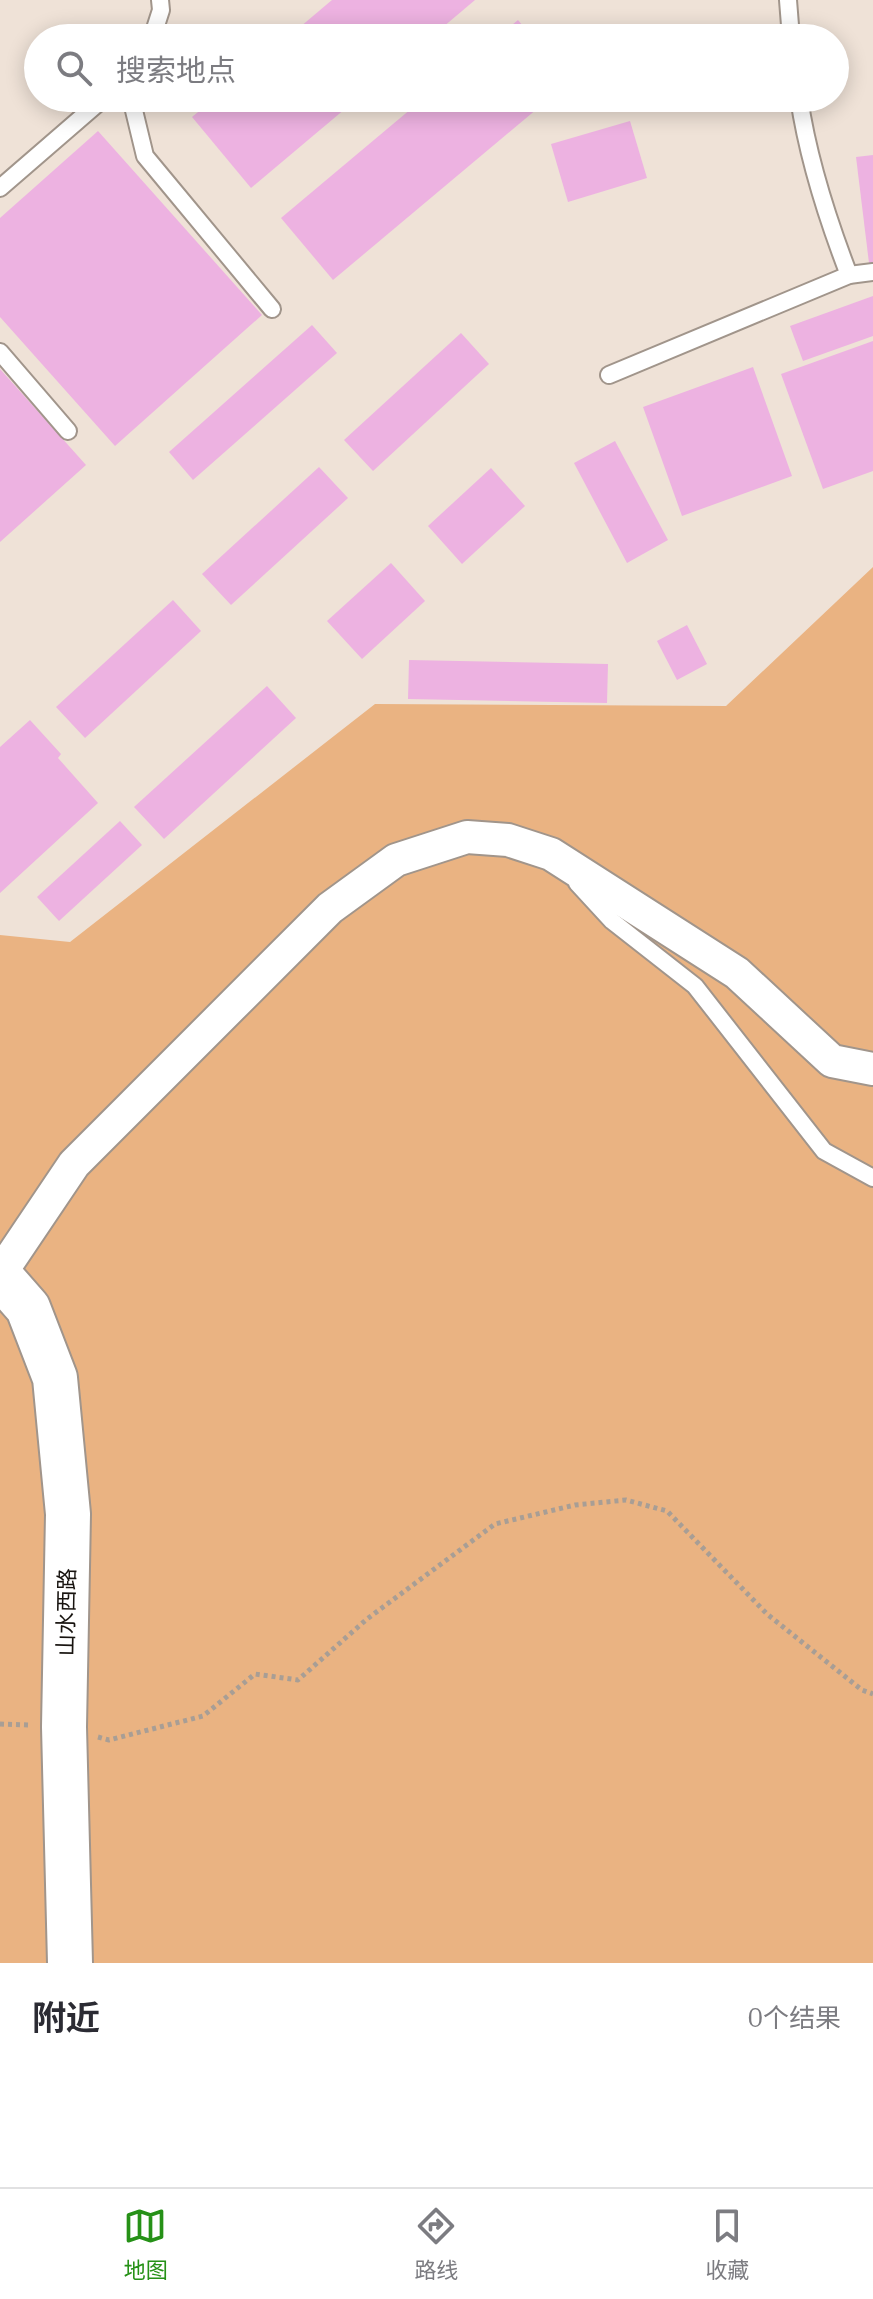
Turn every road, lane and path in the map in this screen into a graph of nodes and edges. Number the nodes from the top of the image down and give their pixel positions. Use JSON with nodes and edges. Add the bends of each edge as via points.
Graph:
{"nodes":[{"id":1,"x":160,"y":0,"type":"edge"},
{"id":2,"x":788,"y":0,"type":"edge"},
{"id":3,"x":156,"y":24,"type":"edge"},
{"id":4,"x":790,"y":24,"type":"edge"},
{"id":5,"x":88,"y":112,"type":"edge"},
{"id":6,"x":134,"y":112,"type":"edge"},
{"id":7,"x":801,"y":112,"type":"edge"},
{"id":8,"x":0,"y":188,"type":"edge"},
{"id":9,"x":873,"y":272,"type":"edge"},
{"id":10,"x":849,"y":275,"type":"junction"},
{"id":11,"x":272,"y":309,"type":"dead end"},
{"id":12,"x":0,"y":352,"type":"edge"},
{"id":13,"x":609,"y":375,"type":"dead end"},
{"id":14,"x":68,"y":431,"type":"dead end"},
{"id":15,"x":551,"y":854,"type":"junction"},
{"id":16,"x":873,"y":1069,"type":"edge"},
{"id":17,"x":873,"y":1178,"type":"edge"},
{"id":18,"x":0,"y":1275,"type":"edge"},
{"id":19,"x":873,"y":1694,"type":"edge"},
{"id":20,"x":0,"y":1724,"type":"edge"},
{"id":21,"x":64,"y":1727,"type":"junction"},
{"id":22,"x":70,"y":1963,"type":"edge"}],
"edges":[{"from":1,"to":3,"type":"lane"},
{"from":2,"to":4,"type":"lane"},
{"from":5,"to":8,"type":"lane"},
{"from":6,"to":11,"type":"lane","via":[[145,156]]},
{"from":7,"to":10,"type":"lane","via":[[827,217]]},
{"from":9,"to":10,"type":"lane"},
{"from":10,"to":13,"type":"lane"},
{"from":12,"to":14,"type":"lane"},
{"from":15,"to":16,"type":"street","via":[[737,973],[832,1061]]},
{"from":15,"to":17,"type":"lane","via":[[612,921],[695,986],[824,1151]]},
{"from":15,"to":18,"type":"street","via":[[508,840],[467,837],[396,860],[330,908],[74,1164]]},
{"from":18,"to":21,"type":"street","name":"山水西路","via":[[28,1308],[55,1378],[68,1514]]},
{"from":19,"to":21,"type":"path","via":[[767,1614],[667,1511],[626,1500],[575,1505],[495,1524],[367,1619],[298,1680],[255,1674],[203,1716],[109,1740]]},
{"from":20,"to":21,"type":"path"},
{"from":21,"to":22,"type":"street","name":"山水西路"}]}
